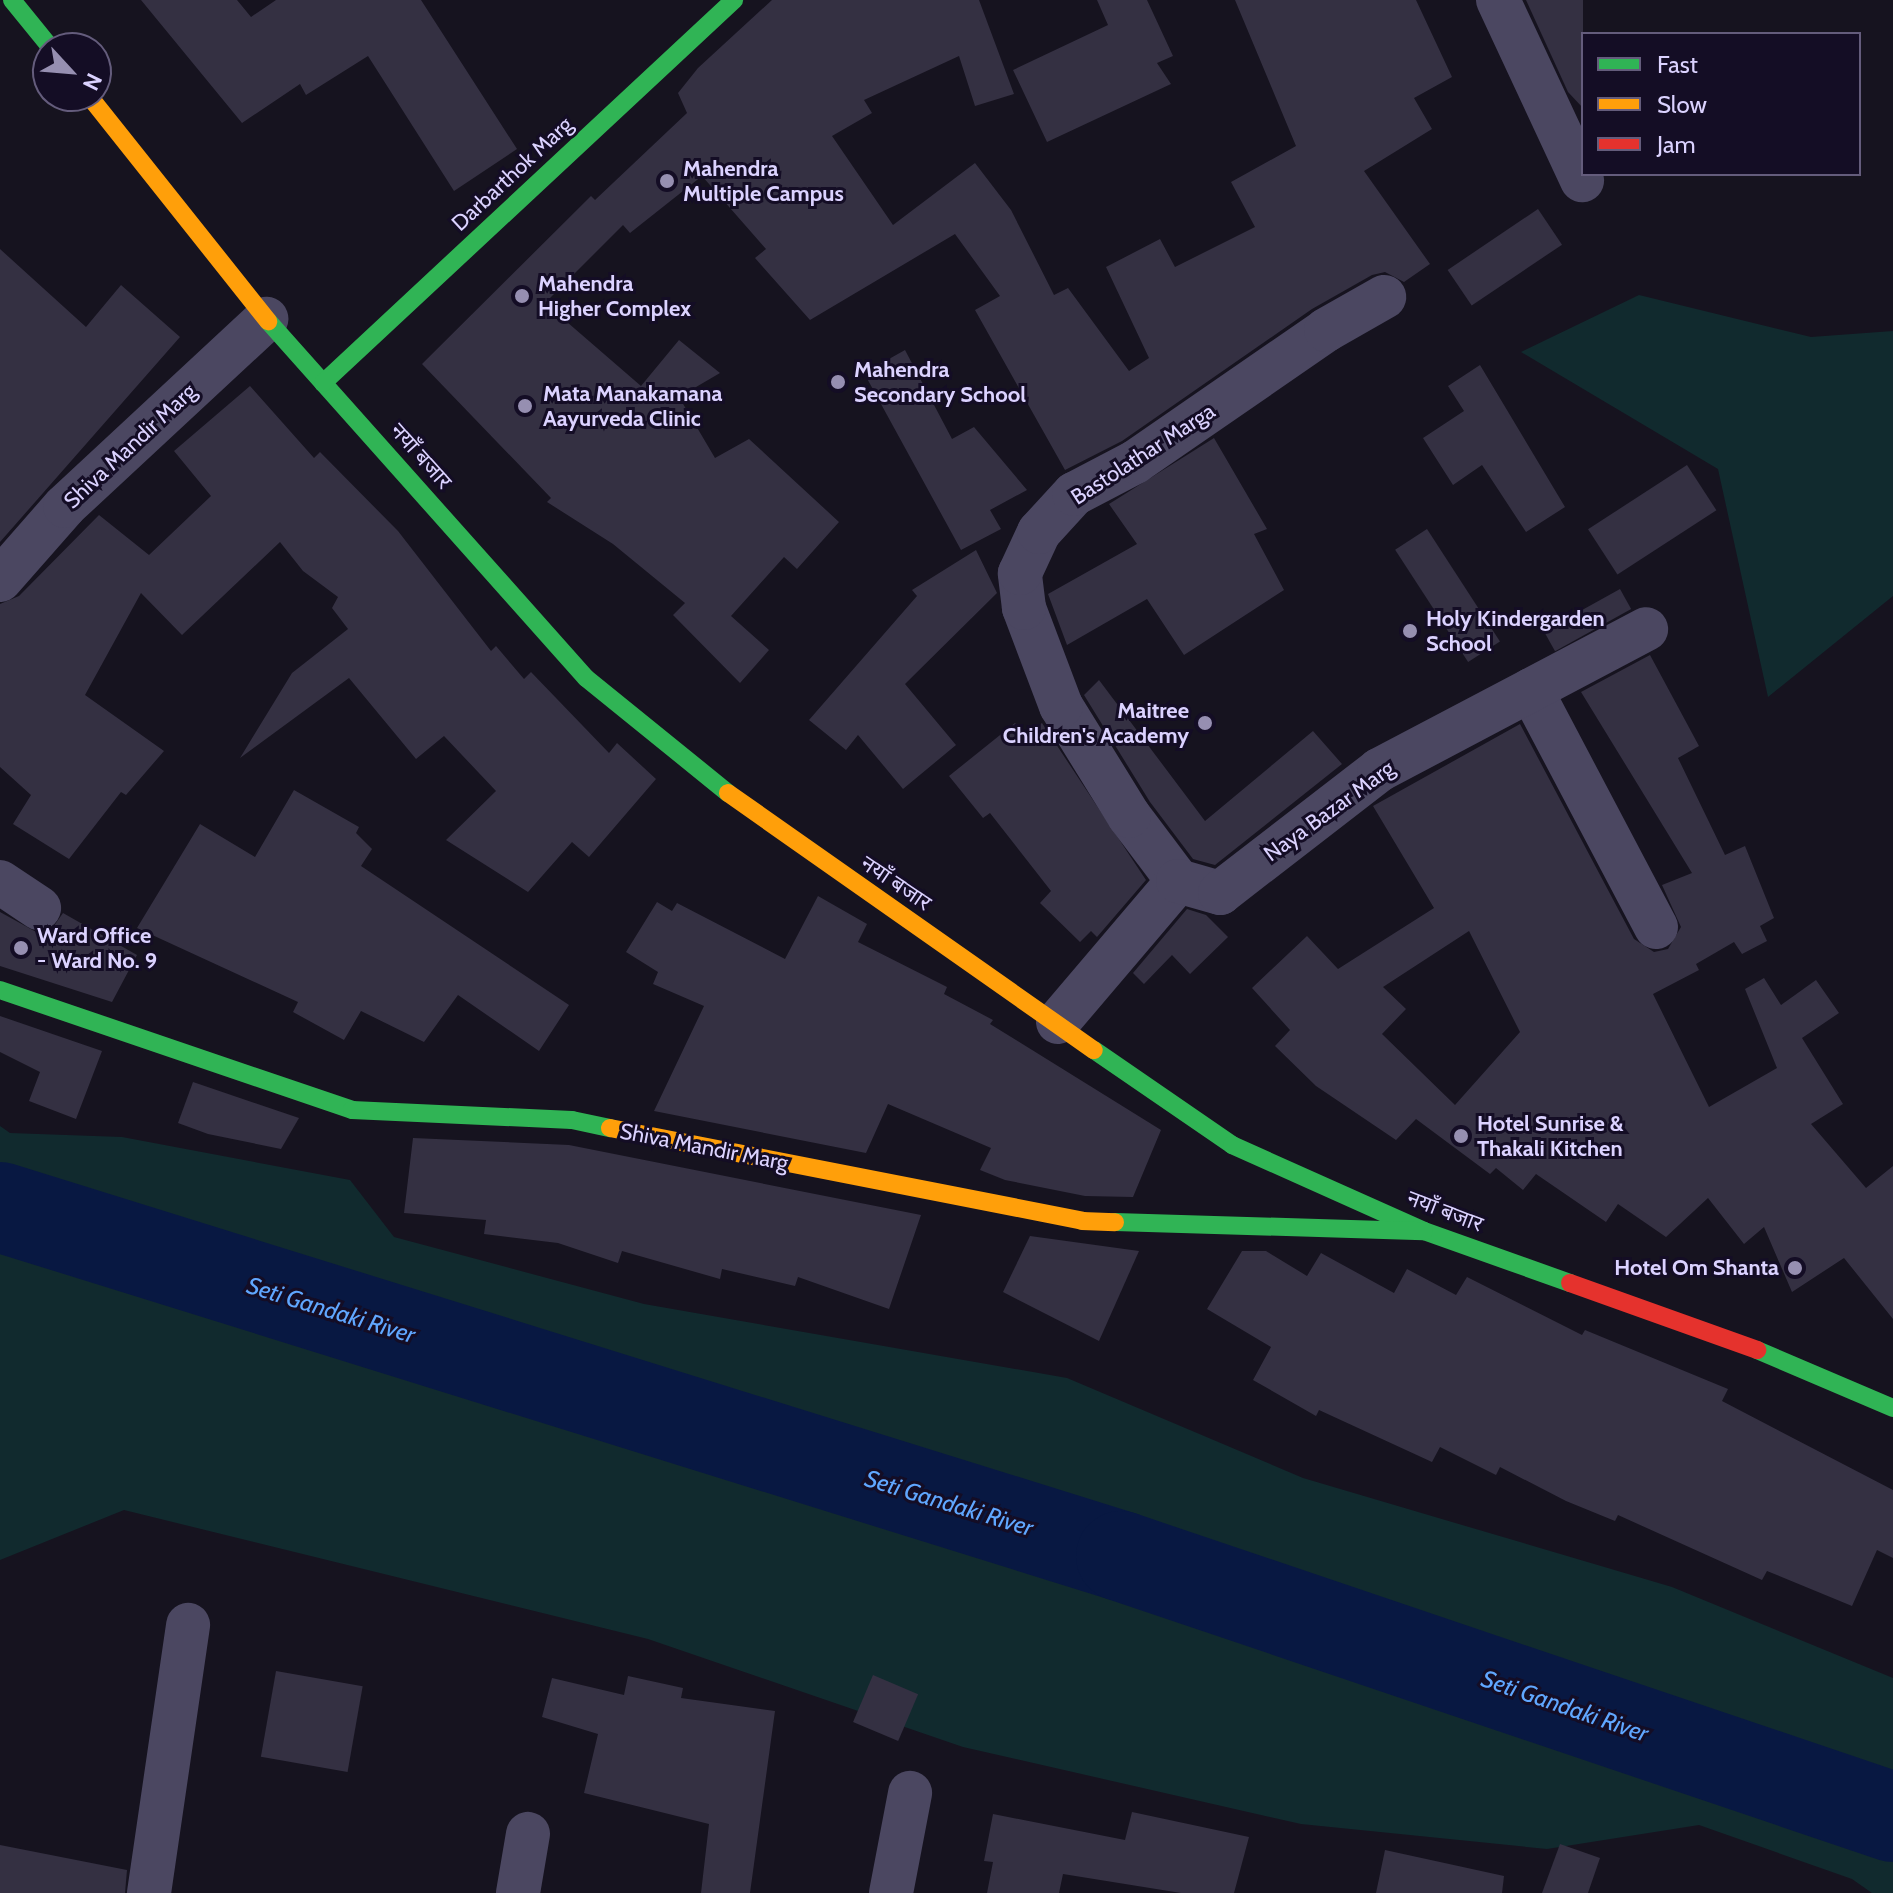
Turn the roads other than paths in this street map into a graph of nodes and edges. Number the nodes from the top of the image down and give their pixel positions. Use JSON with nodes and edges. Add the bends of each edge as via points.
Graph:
{"nodes":[{"id":1,"x":12,"y":0,"type":"edge"},
{"id":2,"x":734,"y":0,"type":"edge"},
{"id":3,"x":1498,"y":0,"type":"edge"},
{"id":4,"x":38,"y":32,"type":"edge"},
{"id":5,"x":102,"y":112,"type":"edge"},
{"id":6,"x":1582,"y":180,"type":"dead end"},
{"id":7,"x":1384,"y":297,"type":"dead end"},
{"id":8,"x":266,"y":319,"type":"junction"},
{"id":9,"x":323,"y":383,"type":"junction"},
{"id":10,"x":0,"y":580,"type":"edge"},
{"id":11,"x":1646,"y":629,"type":"dead end"},
{"id":12,"x":1531,"y":690,"type":"junction"},
{"id":13,"x":1178,"y":881,"type":"junction"},
{"id":14,"x":0,"y":882,"type":"edge"},
{"id":15,"x":39,"y":908,"type":"dead end"},
{"id":16,"x":1656,"y":927,"type":"dead end"},
{"id":17,"x":0,"y":990,"type":"edge"},
{"id":18,"x":1058,"y":1022,"type":"junction"},
{"id":19,"x":1424,"y":1231,"type":"junction"},
{"id":20,"x":1893,"y":1408,"type":"edge"},
{"id":21,"x":188,"y":1625,"type":"dead end"},
{"id":22,"x":910,"y":1793,"type":"dead end"},
{"id":23,"x":528,"y":1834,"type":"dead end"},
{"id":24,"x":149,"y":1893,"type":"edge"},
{"id":25,"x":518,"y":1893,"type":"edge"},
{"id":26,"x":891,"y":1893,"type":"edge"}],
"edges":[{"from":1,"to":4,"type":"main road"},
{"from":2,"to":9,"type":"main road","name":"Darbarthok Marg"},
{"from":3,"to":6,"type":"street"},
{"from":5,"to":8,"type":"main road","name":"नयाँ बजार"},
{"from":7,"to":13,"type":"street","name":"Bastolathar Marga","via":[[1301,347],[1135,462],[1074,494],[1039,532],[1020,573],[1024,608],[1061,706],[1129,816]]},
{"from":8,"to":9,"type":"main road","name":"नयाँ बजार"},
{"from":8,"to":10,"type":"street","name":"Shiva Mandir Marg","via":[[65,506]]},
{"from":9,"to":18,"type":"main road","name":"नयाँ बजार","via":[[586,678],[761,820]]},
{"from":11,"to":12,"type":"street","name":"Naya Bazar Marg"},
{"from":12,"to":13,"type":"street","name":"Naya Bazar Marg","via":[[1379,770],[1220,893]]},
{"from":12,"to":16,"type":"street"},
{"from":13,"to":18,"type":"street"},
{"from":14,"to":15,"type":"street"},
{"from":17,"to":19,"type":"main road","name":"Shiva Mandir Marg","via":[[352,1110],[572,1120],[1082,1221]]},
{"from":18,"to":19,"type":"main road","name":"नयाँ बजार","via":[[1232,1145]]},
{"from":19,"to":20,"type":"main road","name":"नयाँ बजार","via":[[1786,1361]]},
{"from":21,"to":24,"type":"street"},
{"from":22,"to":26,"type":"street"},
{"from":23,"to":25,"type":"street"}]}
